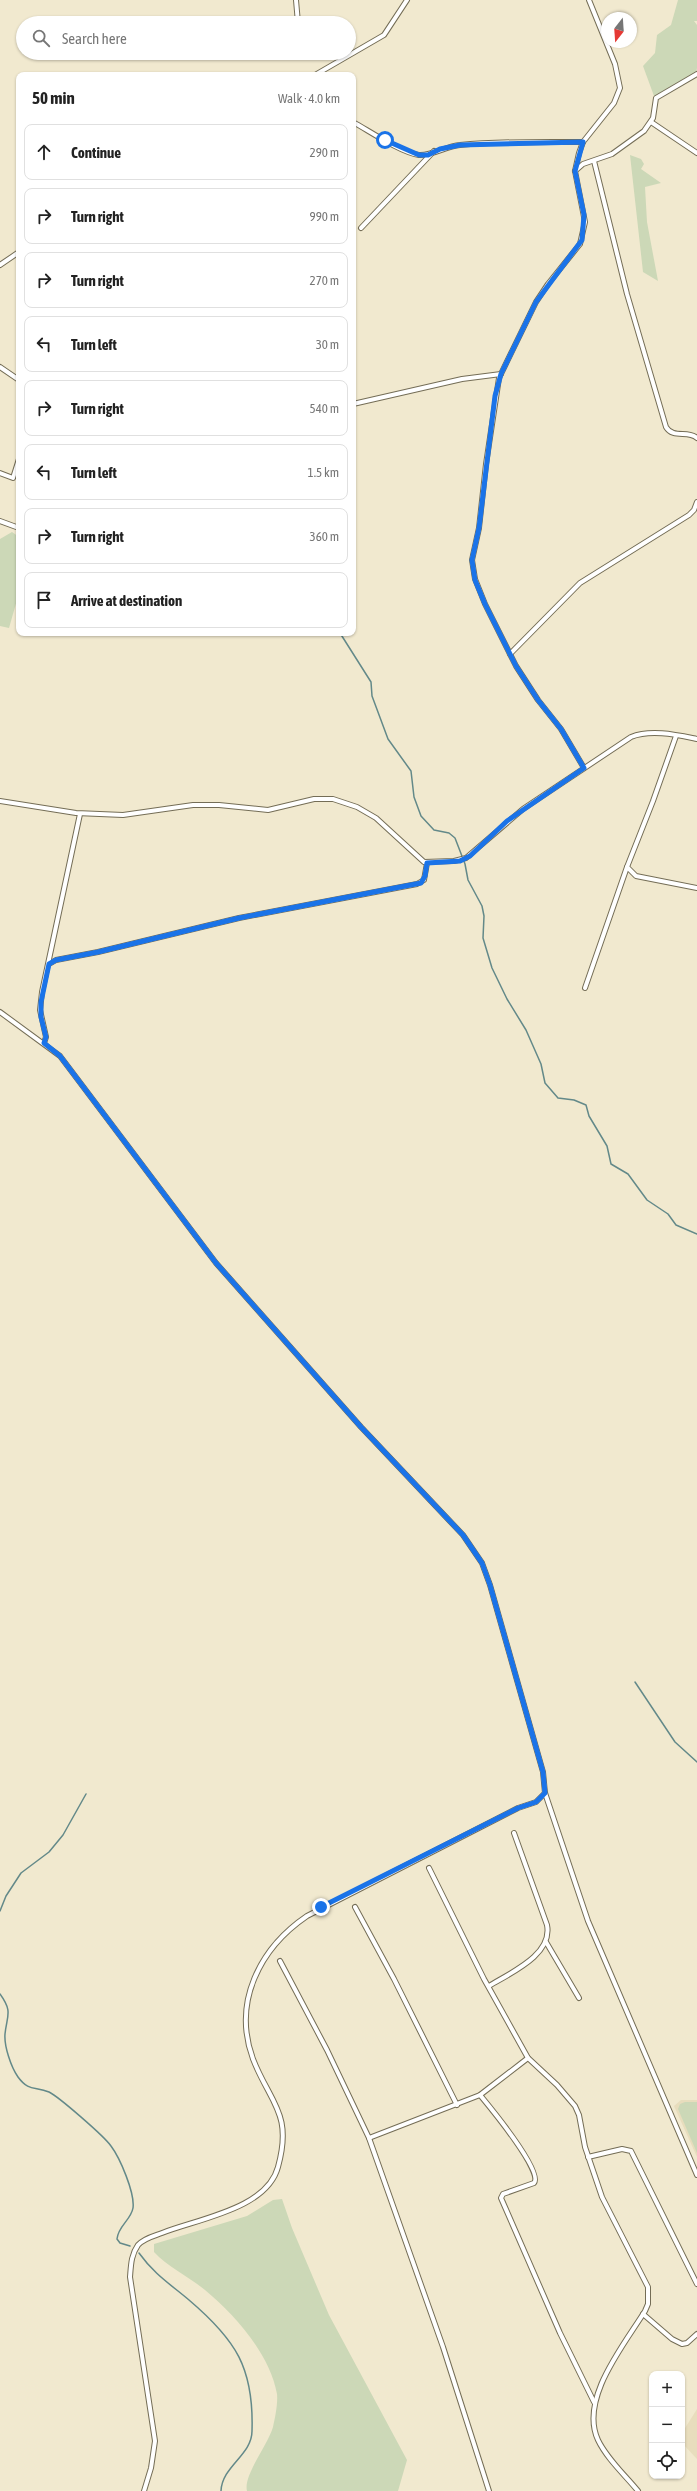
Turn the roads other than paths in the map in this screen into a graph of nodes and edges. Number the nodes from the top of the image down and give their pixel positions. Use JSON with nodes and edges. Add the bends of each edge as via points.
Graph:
{"nodes":[{"id":1,"x":296,"y":0,"type":"edge"},
{"id":2,"x":407,"y":0,"type":"edge"},
{"id":3,"x":589,"y":0,"type":"edge"},
{"id":4,"x":297,"y":16,"type":"edge"},
{"id":5,"x":356,"y":51,"type":"edge"},
{"id":6,"x":341,"y":60,"type":"edge"},
{"id":7,"x":320,"y":72,"type":"edge"},
{"id":8,"x":697,"y":74,"type":"edge"},
{"id":9,"x":651,"y":122,"type":"junction"},
{"id":10,"x":356,"y":124,"type":"edge"},
{"id":11,"x":583,"y":142,"type":"junction"},
{"id":12,"x":435,"y":150,"type":"junction"},
{"id":13,"x":697,"y":153,"type":"edge"},
{"id":14,"x":594,"y":161,"type":"junction"},
{"id":15,"x":575,"y":171,"type":"junction"},
{"id":16,"x":361,"y":228,"type":"dead end"},
{"id":17,"x":16,"y":254,"type":"edge"},
{"id":18,"x":0,"y":265,"type":"edge"},
{"id":19,"x":0,"y":367,"type":"edge"},
{"id":20,"x":501,"y":374,"type":"junction"},
{"id":21,"x":16,"y":378,"type":"edge"},
{"id":22,"x":356,"y":403,"type":"edge"},
{"id":23,"x":697,"y":438,"type":"edge"},
{"id":24,"x":16,"y":468,"type":"edge"},
{"id":25,"x":0,"y":473,"type":"edge"},
{"id":26,"x":697,"y":502,"type":"edge"},
{"id":27,"x":0,"y":521,"type":"edge"},
{"id":28,"x":16,"y":527,"type":"edge"},
{"id":29,"x":510,"y":654,"type":"junction"},
{"id":30,"x":676,"y":736,"type":"junction"},
{"id":31,"x":697,"y":738,"type":"edge"},
{"id":32,"x":584,"y":768,"type":"junction"},
{"id":33,"x":0,"y":801,"type":"edge"},
{"id":34,"x":80,"y":814,"type":"junction"},
{"id":35,"x":427,"y":863,"type":"junction"},
{"id":36,"x":627,"y":867,"type":"junction"},
{"id":37,"x":636,"y":876,"type":"junction"},
{"id":38,"x":622,"y":878,"type":"junction"},
{"id":39,"x":697,"y":888,"type":"edge"},
{"id":40,"x":49,"y":964,"type":"junction"},
{"id":41,"x":585,"y":988,"type":"dead end"},
{"id":42,"x":0,"y":1012,"type":"edge"},
{"id":43,"x":44,"y":1043,"type":"junction"},
{"id":44,"x":545,"y":1793,"type":"junction"},
{"id":45,"x":514,"y":1834,"type":"dead end"},
{"id":46,"x":429,"y":1868,"type":"dead end"},
{"id":47,"x":355,"y":1907,"type":"dead end"},
{"id":48,"x":546,"y":1942,"type":"junction"},
{"id":49,"x":280,"y":1961,"type":"dead end"},
{"id":50,"x":489,"y":1986,"type":"junction"},
{"id":51,"x":579,"y":1998,"type":"dead end"},
{"id":52,"x":528,"y":2058,"type":"junction"},
{"id":53,"x":480,"y":2095,"type":"junction"},
{"id":54,"x":457,"y":2105,"type":"junction"},
{"id":55,"x":369,"y":2138,"type":"junction"},
{"id":56,"x":588,"y":2157,"type":"junction"},
{"id":57,"x":697,"y":2176,"type":"edge"},
{"id":58,"x":697,"y":2284,"type":"edge"},
{"id":59,"x":642,"y":2314,"type":"junction"},
{"id":60,"x":697,"y":2334,"type":"edge"},
{"id":61,"x":594,"y":2402,"type":"junction"},
{"id":62,"x":144,"y":2491,"type":"edge"},
{"id":63,"x":489,"y":2491,"type":"edge"},
{"id":64,"x":638,"y":2491,"type":"edge"}],
"edges":[{"from":1,"to":4,"type":"street"},
{"from":2,"to":5,"type":"street","via":[[384,35]]},
{"from":3,"to":11,"type":"street","via":[[615,64],[620,88],[611,107]]},
{"from":6,"to":7,"type":"street"},
{"from":8,"to":9,"type":"street","via":[[656,98]]},
{"from":9,"to":13,"type":"street"},
{"from":9,"to":14,"type":"street","via":[[626,146]]},
{"from":10,"to":12,"type":"street","via":[[419,155],[428,155]]},
{"from":11,"to":12,"type":"street","via":[[460,145]]},
{"from":11,"to":15,"type":"street"},
{"from":12,"to":16,"type":"street"},
{"from":14,"to":15,"type":"street","via":[[583,164]]},
{"from":14,"to":23,"type":"street","via":[[627,294],[666,427],[673,433],[689,434]]},
{"from":15,"to":20,"type":"street","via":[[584,215],[582,240],[536,302]]},
{"from":17,"to":18,"type":"street"},
{"from":19,"to":21,"type":"street"},
{"from":20,"to":22,"type":"street","via":[[462,379]]},
{"from":20,"to":29,"type":"street","via":[[495,396],[479,528],[472,560],[475,580]]},
{"from":24,"to":25,"type":"street","via":[[13,478]]},
{"from":26,"to":29,"type":"street","via":[[689,515],[574,588]]},
{"from":27,"to":28,"type":"street"},
{"from":29,"to":32,"type":"street","via":[[529,688],[561,729]]},
{"from":30,"to":31,"type":"street"},
{"from":30,"to":32,"type":"street","via":[[637,735]]},
{"from":30,"to":36,"type":"street"},
{"from":32,"to":35,"type":"street","via":[[518,813],[466,858],[460,861]]},
{"from":33,"to":34,"type":"street"},
{"from":34,"to":35,"type":"street","via":[[123,815],[170,807],[219,805],[268,810],[314,799],[333,799],[376,818]]},
{"from":34,"to":40,"type":"street"},
{"from":35,"to":40,"type":"street","via":[[424,880],[417,884],[239,918],[56,960]]},
{"from":36,"to":37,"type":"street"},
{"from":36,"to":38,"type":"street"},
{"from":37,"to":38,"type":"street"},
{"from":37,"to":39,"type":"street"},
{"from":38,"to":41,"type":"street"},
{"from":40,"to":43,"type":"street","via":[[41,1002],[41,1017],[46,1037]]},
{"from":42,"to":43,"type":"street","via":[[16,1026]]},
{"from":43,"to":44,"type":"street","via":[[64,1061],[216,1263],[472,1548],[482,1563],[490,1585],[543,1772]]},
{"from":44,"to":57,"type":"street","via":[[591,1928]]},
{"from":44,"to":62,"type":"street","via":[[536,1802],[518,1808],[307,1916],[277,1940],[260,1967],[247,2004],[246,2033],[253,2059],[281,2116],[282,2142],[276,2172],[264,2191],[253,2198],[215,2216],[143,2241],[132,2256],[130,2277],[155,2441]]},
{"from":45,"to":48,"type":"street","via":[[547,1925]]},
{"from":46,"to":50,"type":"street"},
{"from":47,"to":54,"type":"street"},
{"from":48,"to":50,"type":"street","via":[[528,1961]]},
{"from":48,"to":51,"type":"street"},
{"from":49,"to":55,"type":"street","via":[[327,2050]]},
{"from":50,"to":52,"type":"street"},
{"from":52,"to":53,"type":"street"},
{"from":52,"to":56,"type":"street","via":[[575,2106]]},
{"from":53,"to":54,"type":"street"},
{"from":53,"to":61,"type":"street","via":[[525,2155],[535,2176],[534,2183],[503,2194],[501,2198]]},
{"from":54,"to":55,"type":"street"},
{"from":55,"to":63,"type":"street","via":[[443,2347]]},
{"from":56,"to":58,"type":"street","via":[[617,2149],[631,2151]]},
{"from":56,"to":59,"type":"street","via":[[602,2197],[646,2281],[649,2295]]},
{"from":59,"to":60,"type":"street","via":[[676,2342],[687,2343]]},
{"from":59,"to":61,"type":"street","via":[[602,2382]]},
{"from":61,"to":64,"type":"street","via":[[593,2421],[598,2441]]}]}
